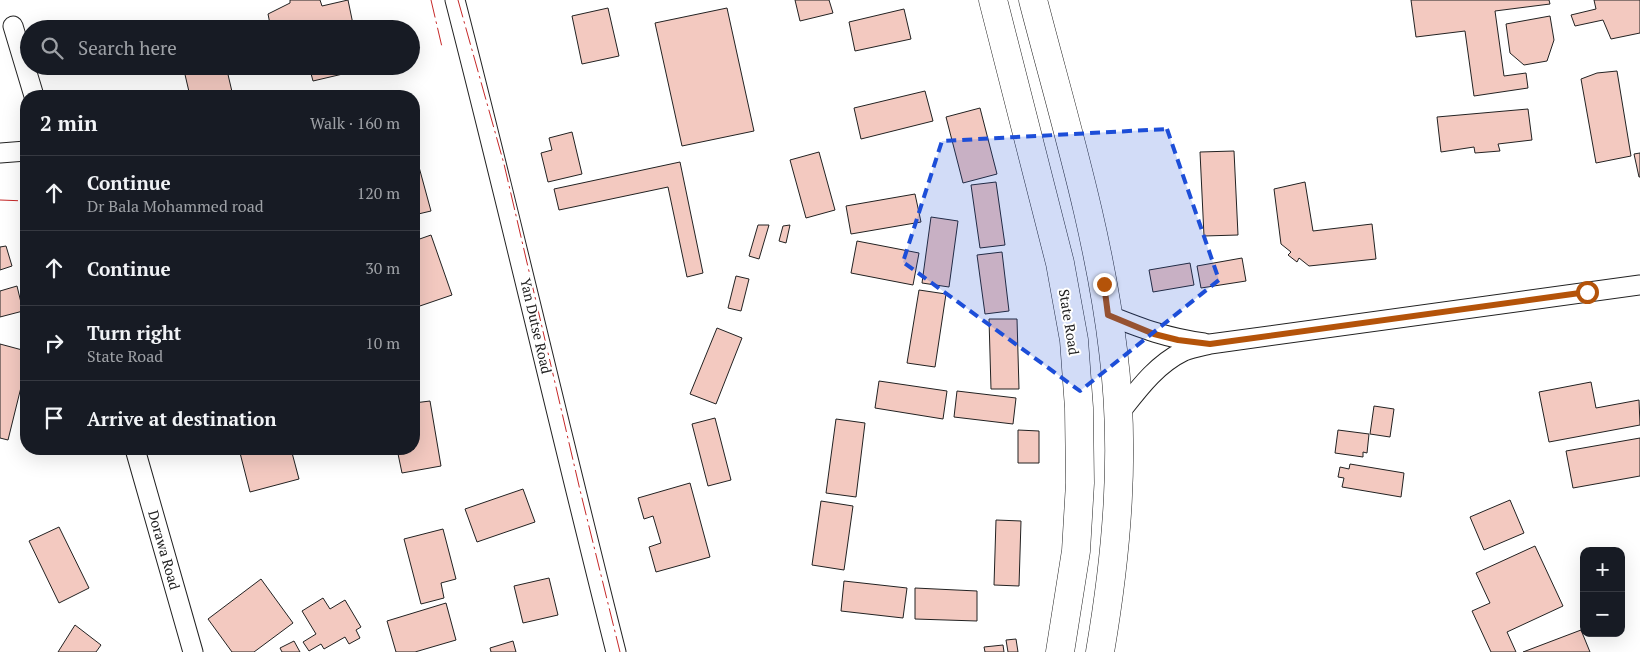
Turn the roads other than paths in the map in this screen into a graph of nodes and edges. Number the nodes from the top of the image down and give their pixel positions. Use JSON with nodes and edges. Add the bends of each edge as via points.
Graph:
{"nodes":[{"id":1,"x":455,"y":0,"type":"edge"},
{"id":2,"x":993,"y":0,"type":"edge"},
{"id":3,"x":1033,"y":0,"type":"edge"},
{"id":4,"x":13,"y":26,"type":"dead end"},
{"id":5,"x":20,"y":49,"type":"edge"},
{"id":6,"x":28,"y":75,"type":"edge"},
{"id":7,"x":32,"y":90,"type":"edge"},
{"id":8,"x":20,"y":151,"type":"edge"},
{"id":9,"x":0,"y":153,"type":"edge"},
{"id":10,"x":1640,"y":285,"type":"edge"},
{"id":11,"x":1108,"y":315,"type":"junction"},
{"id":12,"x":1210,"y":344,"type":"junction"},
{"id":13,"x":1118,"y":415,"type":"junction"},
{"id":14,"x":138,"y":455,"type":"edge"},
{"id":15,"x":193,"y":652,"type":"edge"},
{"id":16,"x":616,"y":652,"type":"edge"},
{"id":17,"x":1060,"y":652,"type":"edge"},
{"id":18,"x":1100,"y":652,"type":"edge"}],
"edges":[{"from":1,"to":16,"type":"street","name":"Yan Dutse Road"},
{"from":2,"to":17,"type":"main road","name":"State Road","via":[[1058,255],[1074,340],[1080,483],[1076,552]]},
{"from":3,"to":11,"type":"main road","via":[[1090,224]]},
{"from":4,"to":5,"type":"street"},
{"from":6,"to":7,"type":"street"},
{"from":8,"to":9,"type":"street"},
{"from":10,"to":12,"type":"street"},
{"from":11,"to":12,"type":"street","via":[[1154,334]]},
{"from":11,"to":13,"type":"main road"},
{"from":12,"to":13,"type":"street","via":[[1186,351],[1166,362],[1147,378]]},
{"from":13,"to":18,"type":"main road","via":[[1116,538]]},
{"from":14,"to":15,"type":"street","name":"Dorawa Road"}]}
